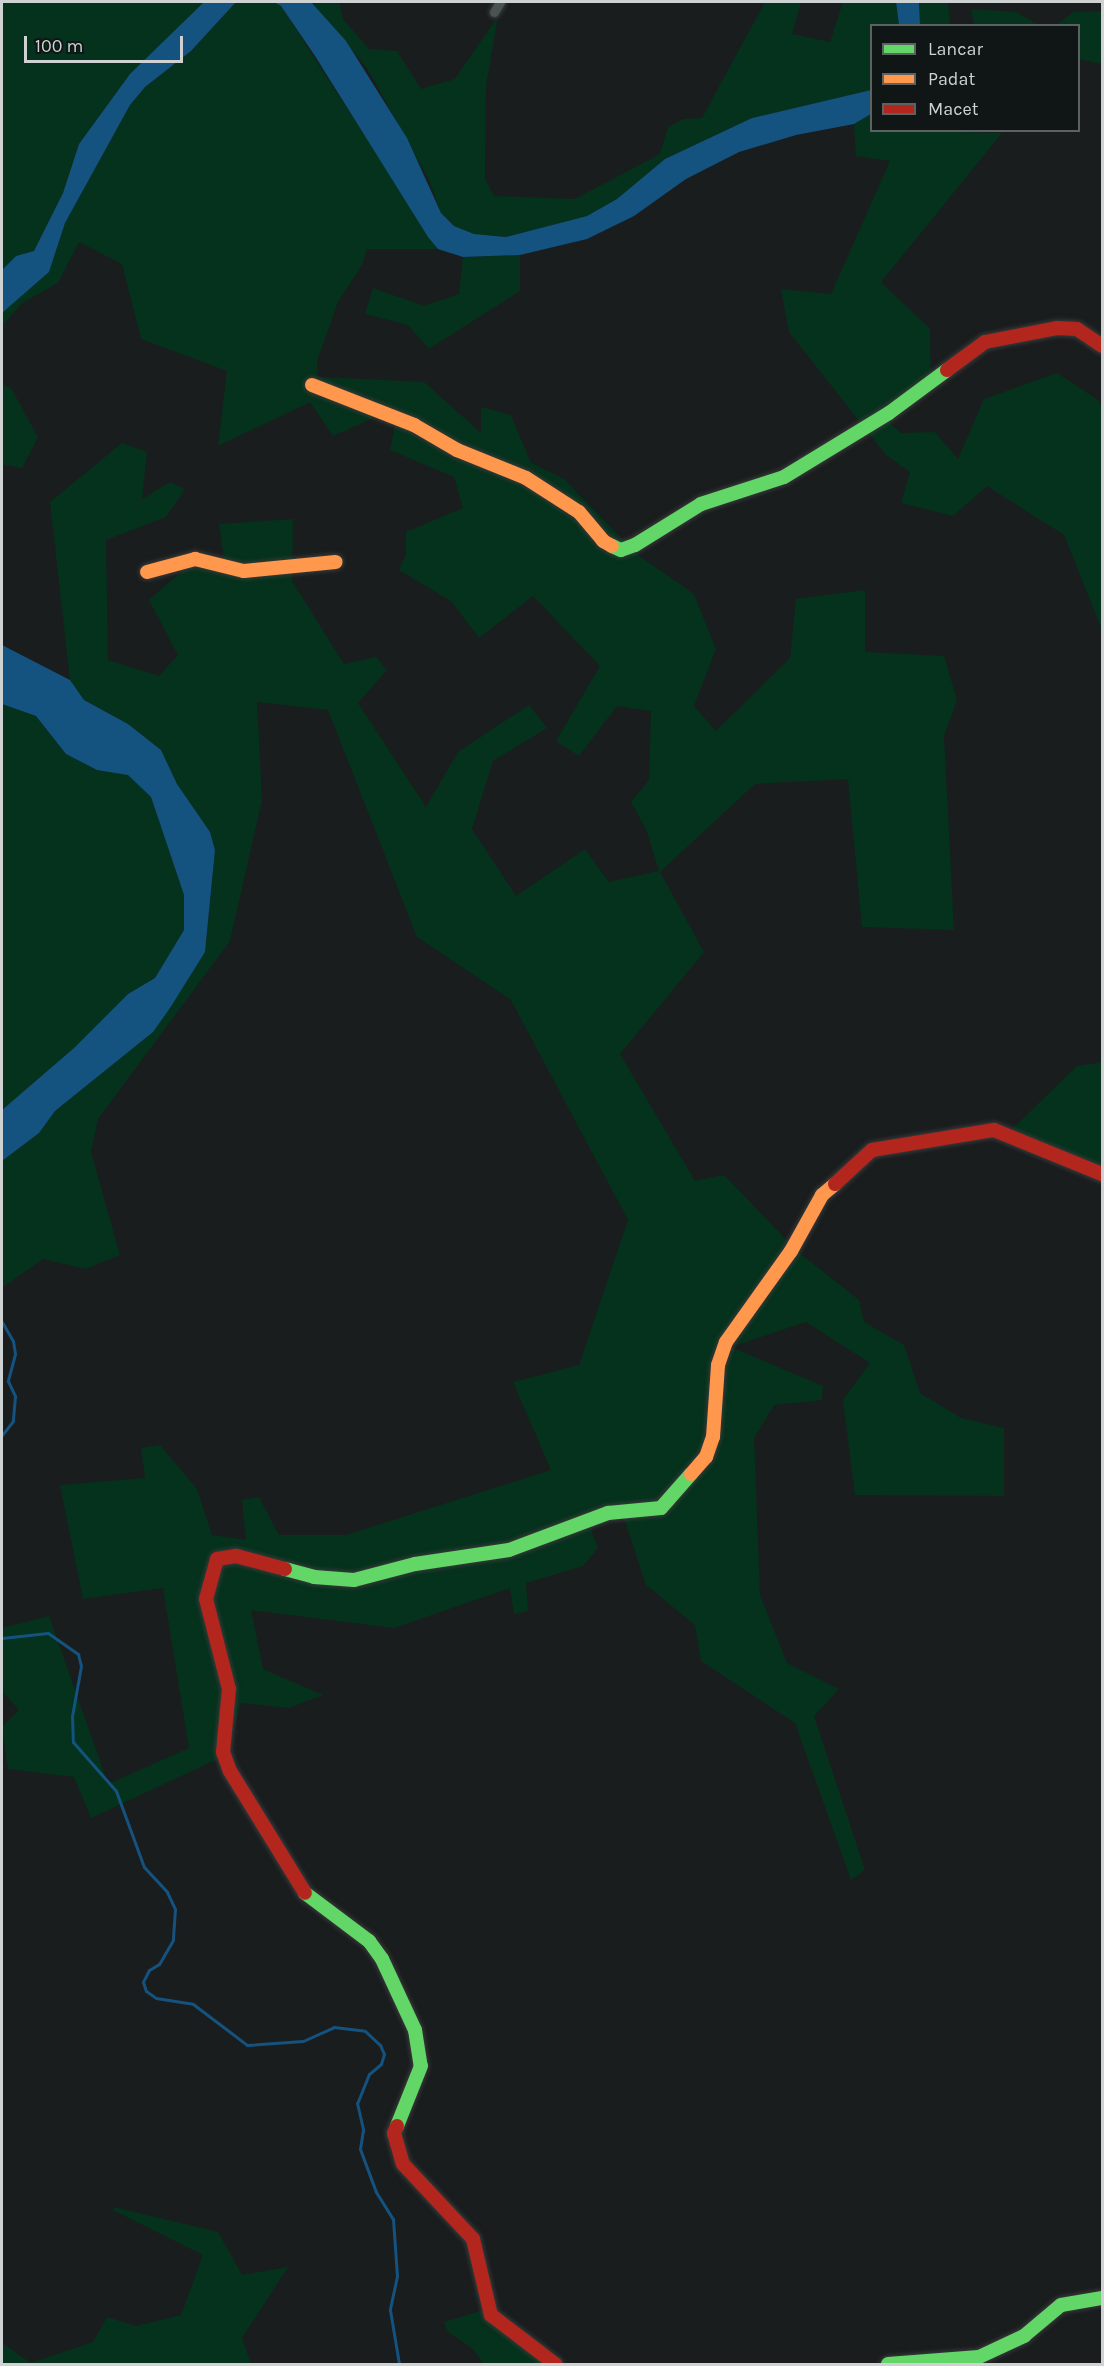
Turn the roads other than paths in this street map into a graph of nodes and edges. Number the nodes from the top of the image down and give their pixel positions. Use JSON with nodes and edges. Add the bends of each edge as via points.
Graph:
{"nodes":[{"id":1,"x":500,"y":2,"type":"edge"},
{"id":2,"x":494,"y":12,"type":"dead end"},
{"id":3,"x":1102,"y":346,"type":"edge"},
{"id":4,"x":312,"y":385,"type":"dead end"},
{"id":5,"x":336,"y":562,"type":"dead end"},
{"id":6,"x":147,"y":572,"type":"dead end"},
{"id":7,"x":1102,"y":1174,"type":"edge"},
{"id":8,"x":1102,"y":2298,"type":"edge"},
{"id":9,"x":555,"y":2364,"type":"edge"},
{"id":10,"x":888,"y":2364,"type":"edge"}],
"edges":[{"from":1,"to":2,"type":"street"},
{"from":3,"to":4,"type":"street","via":[[1077,329],[1057,328],[985,342],[889,413],[784,477],[701,504],[636,545],[621,550],[610,547],[572,507],[526,478],[457,450],[414,425]]},
{"from":5,"to":6,"type":"street","via":[[244,571],[195,559]]},
{"from":7,"to":9,"type":"street","via":[[994,1130],[916,1139],[872,1150],[822,1195],[791,1251],[726,1342],[718,1365],[712,1437],[706,1457],[661,1508],[609,1513],[509,1550],[415,1564],[354,1580],[314,1576],[236,1556],[217,1559],[212,1566],[206,1599],[230,1689],[223,1732],[230,1771],[301,1890],[369,1941],[382,1959],[415,2030],[421,2066],[394,2133],[403,2164],[473,2239],[491,2315]]},
{"from":8,"to":10,"type":"street","via":[[1061,2305],[1024,2336],[979,2357]]}]}
